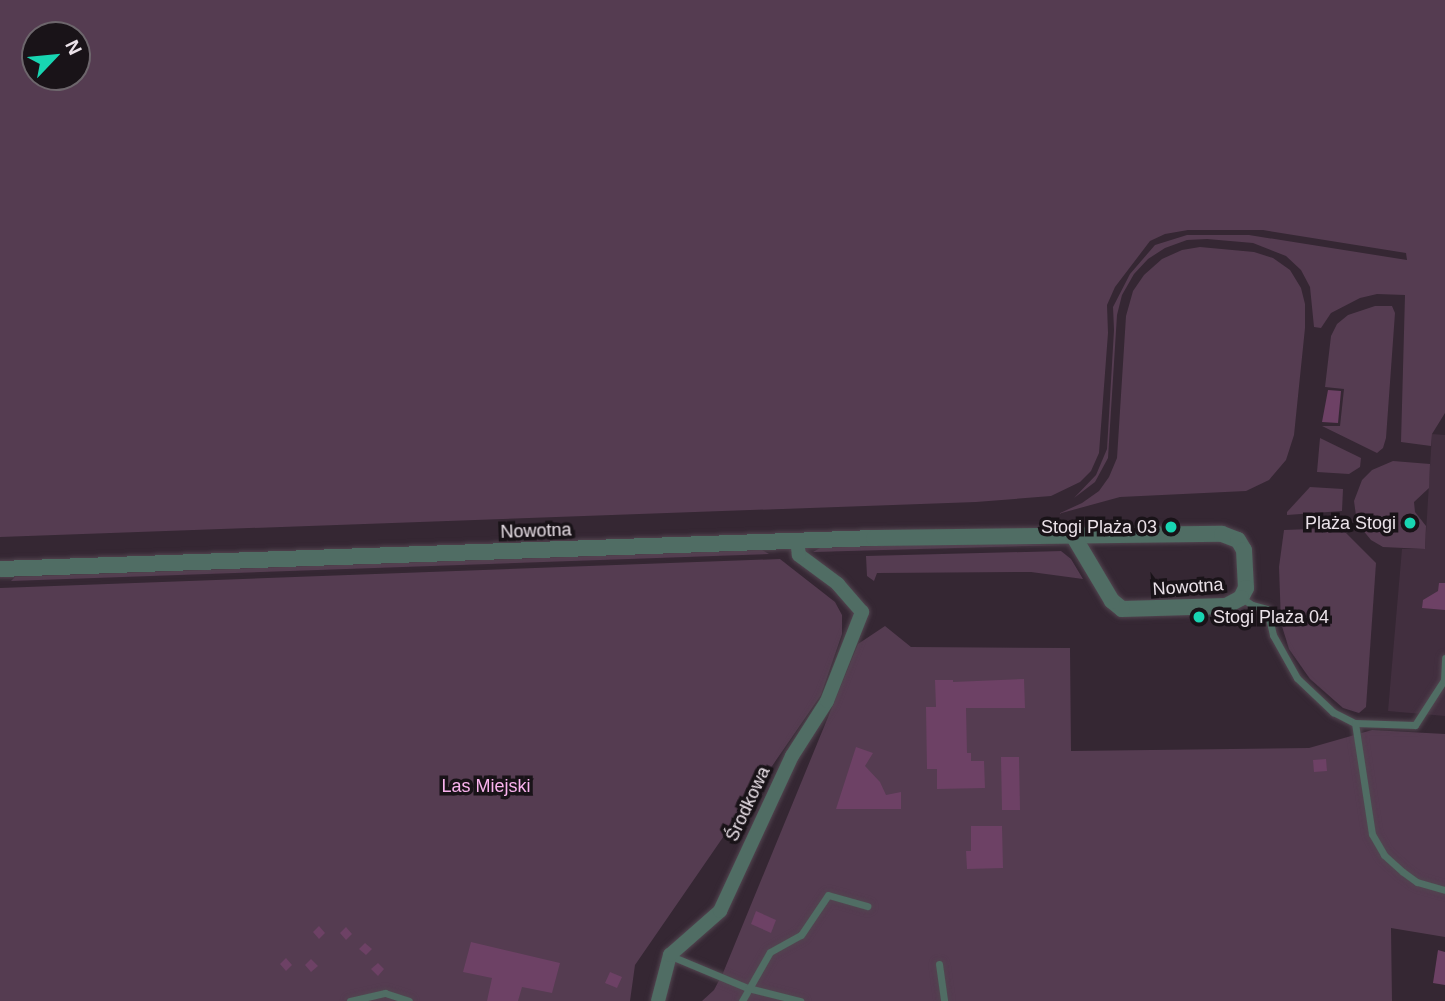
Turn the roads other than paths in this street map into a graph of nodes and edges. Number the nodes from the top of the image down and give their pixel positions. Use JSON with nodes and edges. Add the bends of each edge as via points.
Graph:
{"nodes":[{"id":1,"x":1074,"y":537,"type":"junction"},
{"id":2,"x":797,"y":541,"type":"junction"},
{"id":3,"x":0,"y":569,"type":"edge"},
{"id":4,"x":1241,"y":598,"type":"junction"},
{"id":5,"x":1445,"y":658,"type":"edge"},
{"id":6,"x":1355,"y":723,"type":"junction"},
{"id":7,"x":1445,"y":890,"type":"edge"},
{"id":8,"x":867,"y":906,"type":"dead end"},
{"id":9,"x":670,"y":955,"type":"junction"},
{"id":10,"x":939,"y":964,"type":"dead end"},
{"id":11,"x":748,"y":988,"type":"junction"},
{"id":12,"x":350,"y":1001,"type":"edge"},
{"id":13,"x":409,"y":1001,"type":"edge"},
{"id":14,"x":658,"y":1001,"type":"edge"},
{"id":15,"x":742,"y":1001,"type":"edge"},
{"id":16,"x":800,"y":1001,"type":"edge"},
{"id":17,"x":943,"y":1001,"type":"edge"}],
"edges":[{"from":1,"to":2,"type":"street","name":"Nowotna"},
{"from":1,"to":4,"type":"street","name":"Nowotna","via":[[1112,601],[1122,608],[1226,606]]},
{"from":1,"to":4,"type":"street","name":"Nowotna","via":[[1228,535],[1244,550],[1246,588]]},
{"from":2,"to":3,"type":"street","name":"Nowotna"},
{"from":2,"to":9,"type":"street","name":"Środkowa","via":[[799,555],[838,584],[862,612],[827,701],[792,756],[720,911]]},
{"from":4,"to":6,"type":"lane","via":[[1267,608],[1273,635],[1297,678],[1333,712]]},
{"from":5,"to":6,"type":"lane","via":[[1444,680],[1415,725]]},
{"from":6,"to":7,"type":"lane","via":[[1372,834],[1384,855],[1403,872],[1417,882]]},
{"from":8,"to":11,"type":"lane","via":[[828,895],[801,935],[770,952]]},
{"from":9,"to":11,"type":"lane"},
{"from":9,"to":14,"type":"street"},
{"from":10,"to":17,"type":"lane"},
{"from":11,"to":15,"type":"lane"},
{"from":11,"to":16,"type":"lane"},
{"from":12,"to":13,"type":"lane","via":[[385,993]]}]}
